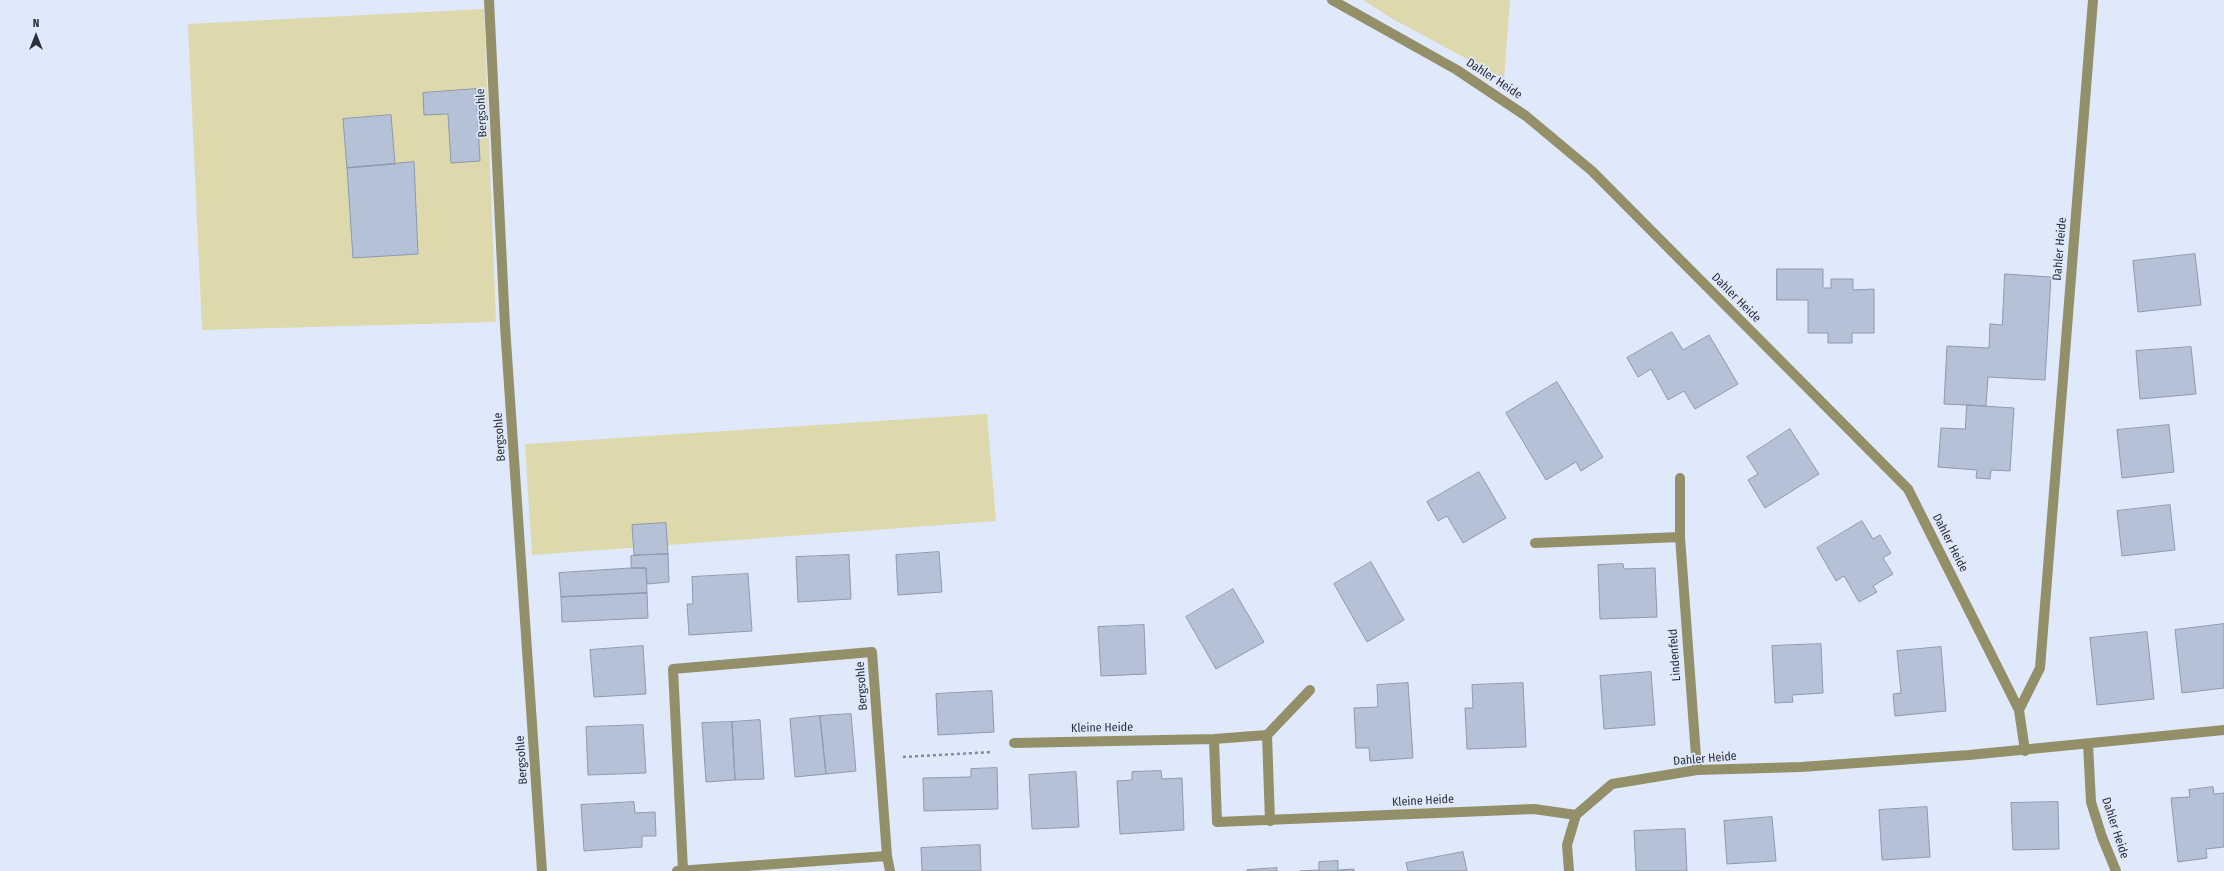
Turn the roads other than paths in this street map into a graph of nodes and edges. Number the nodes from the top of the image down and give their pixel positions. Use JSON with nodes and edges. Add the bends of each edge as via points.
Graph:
{"nodes":[{"id":1,"x":489,"y":0,"type":"edge"},
{"id":2,"x":1332,"y":0,"type":"edge"},
{"id":3,"x":2093,"y":0,"type":"edge"},
{"id":4,"x":1680,"y":478,"type":"dead end"},
{"id":5,"x":1680,"y":537,"type":"junction"},
{"id":6,"x":1535,"y":543,"type":"dead end"},
{"id":7,"x":1310,"y":690,"type":"dead end"},
{"id":8,"x":2019,"y":710,"type":"junction"},
{"id":9,"x":2224,"y":730,"type":"edge"},
{"id":10,"x":1267,"y":735,"type":"junction"},
{"id":11,"x":1214,"y":739,"type":"junction"},
{"id":12,"x":1014,"y":743,"type":"road end"},
{"id":13,"x":2088,"y":744,"type":"junction"},
{"id":14,"x":2025,"y":750,"type":"junction"},
{"id":15,"x":1697,"y":770,"type":"junction"},
{"id":16,"x":1576,"y":815,"type":"junction"},
{"id":17,"x":1270,"y":820,"type":"junction"},
{"id":18,"x":886,"y":856,"type":"junction"},
{"id":19,"x":542,"y":871,"type":"edge"},
{"id":20,"x":680,"y":871,"type":"edge"},
{"id":21,"x":890,"y":871,"type":"edge"},
{"id":22,"x":1569,"y":871,"type":"edge"},
{"id":23,"x":2116,"y":871,"type":"edge"}],
"edges":[{"from":1,"to":19,"type":"street","name":"Bergsohle","via":[[505,326]]},
{"from":2,"to":8,"type":"street","name":"Dahler Heide","via":[[1457,70],[1526,116],[1592,171],[1908,489]]},
{"from":3,"to":8,"type":"street","name":"Dahler Heide","via":[[2040,668]]},
{"from":4,"to":5,"type":"street","name":"Lindenfeld"},
{"from":5,"to":6,"type":"street"},
{"from":5,"to":15,"type":"street","name":"Lindenfeld"},
{"from":7,"to":10,"type":"street"},
{"from":8,"to":14,"type":"street","name":"Dahler Heide"},
{"from":9,"to":13,"type":"street","name":"Dahler Heide"},
{"from":10,"to":11,"type":"street","name":"Kleine Heide"},
{"from":10,"to":17,"type":"street"},
{"from":11,"to":12,"type":"street","name":"Kleine Heide"},
{"from":11,"to":17,"type":"street","name":"Kleine Heide","via":[[1218,822]]},
{"from":13,"to":14,"type":"street","name":"Dahler Heide"},
{"from":13,"to":23,"type":"street","name":"Dahler Heide","via":[[2091,802]]},
{"from":14,"to":15,"type":"street","name":"Dahler Heide","via":[[1801,767]]},
{"from":15,"to":16,"type":"street","name":"Dahler Heide","via":[[1612,784]]},
{"from":16,"to":17,"type":"street","name":"Kleine Heide","via":[[1534,809]]},
{"from":16,"to":22,"type":"street","via":[[1567,846]]},
{"from":18,"to":20,"type":"street","name":"Bergsohle"},
{"from":18,"to":20,"type":"street","name":"Bergsohle","via":[[872,652],[673,669]]},
{"from":18,"to":21,"type":"street","name":"Bergsohle"}]}
